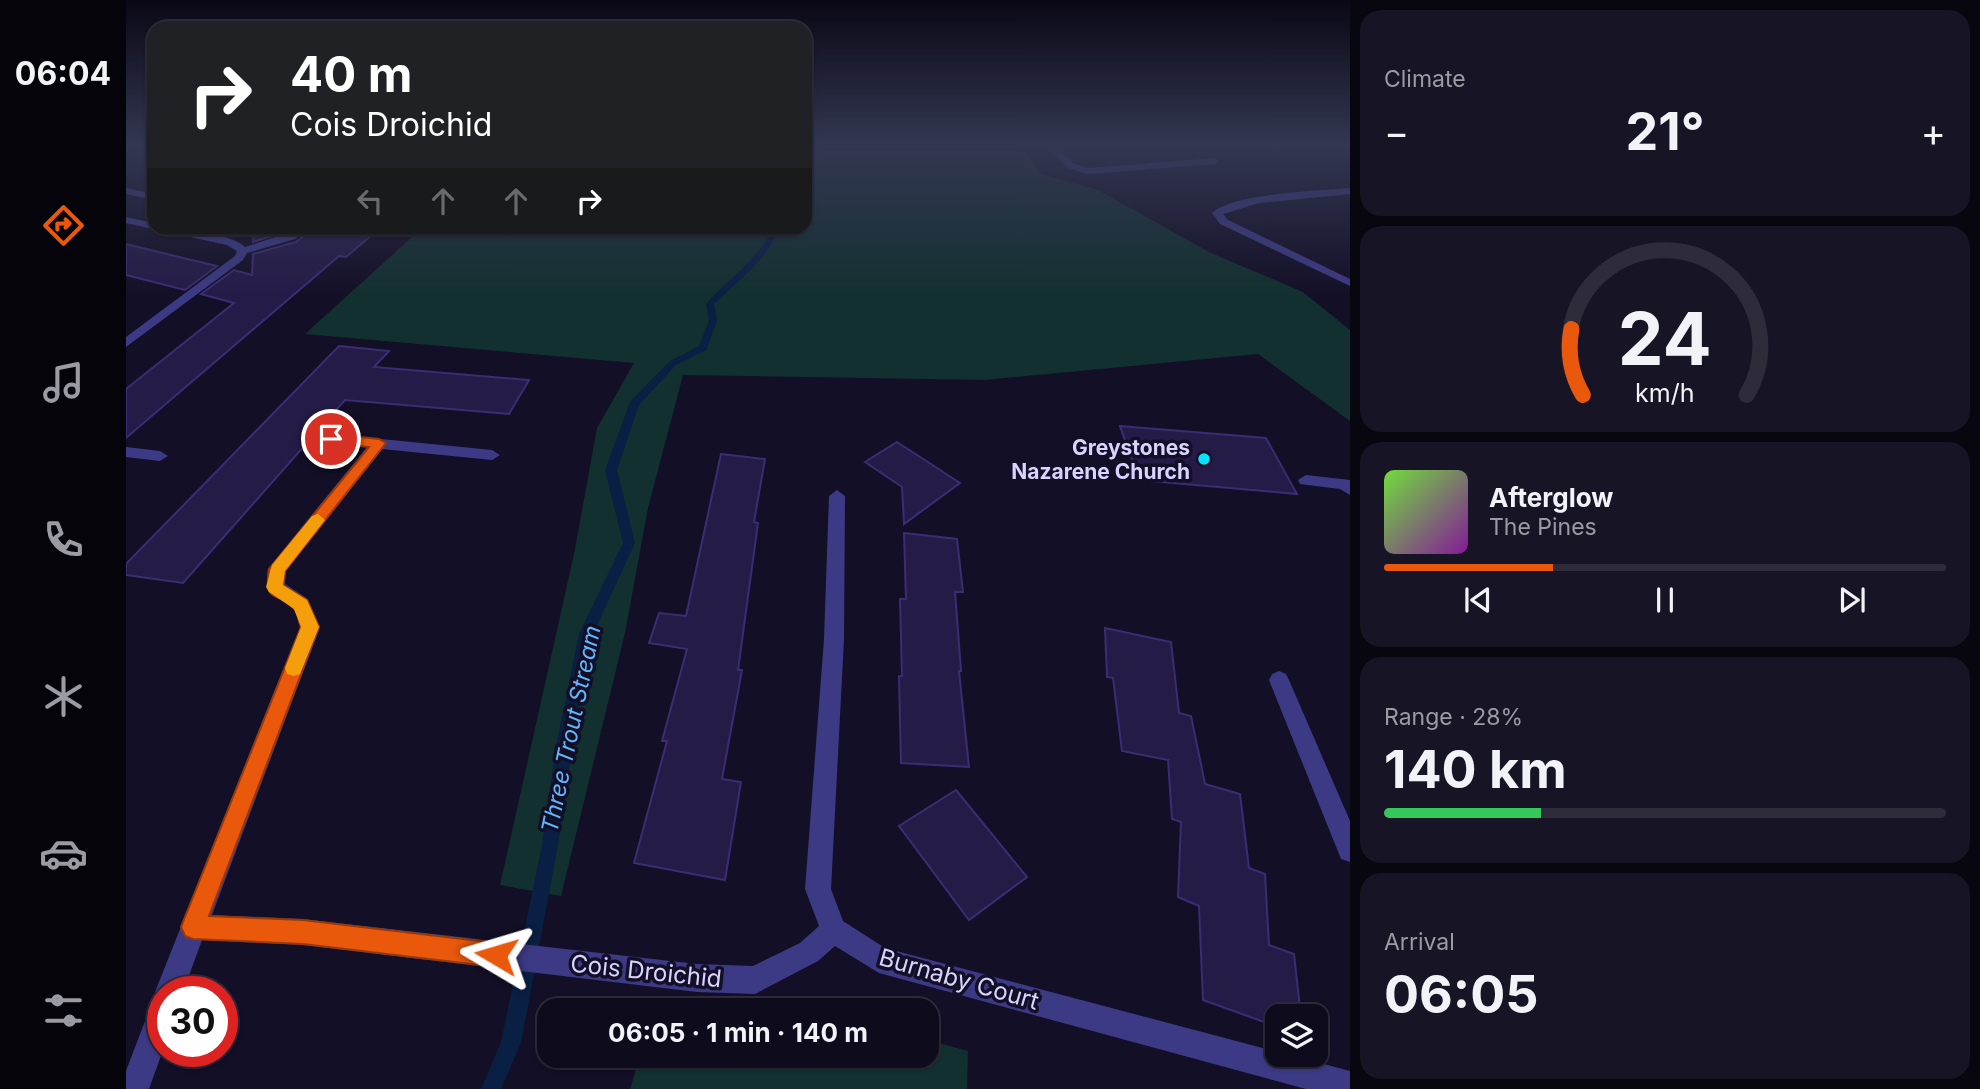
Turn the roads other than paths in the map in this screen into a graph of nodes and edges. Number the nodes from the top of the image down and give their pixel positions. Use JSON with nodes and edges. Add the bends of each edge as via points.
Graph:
{"nodes":[{"id":1,"x":1310,"y":196,"type":"edge"},
{"id":2,"x":126,"y":219,"type":"edge"},
{"id":3,"x":147,"y":224,"type":"edge"},
{"id":4,"x":196,"y":235,"type":"edge"},
{"id":5,"x":295,"y":235,"type":"edge"},
{"id":6,"x":243,"y":251,"type":"junction"},
{"id":7,"x":1350,"y":283,"type":"edge"},
{"id":8,"x":126,"y":343,"type":"edge"},
{"id":9,"x":331,"y":439,"type":"dead end"},
{"id":10,"x":379,"y":443,"type":"junction"},
{"id":11,"x":126,"y":452,"type":"edge"},
{"id":12,"x":492,"y":455,"type":"dead end"},
{"id":13,"x":160,"y":456,"type":"dead end"},
{"id":14,"x":1306,"y":480,"type":"dead end"},
{"id":15,"x":1350,"y":489,"type":"edge"},
{"id":16,"x":837,"y":496,"type":"dead end"},
{"id":17,"x":1279,"y":680,"type":"dead end"},
{"id":18,"x":1350,"y":850,"type":"edge"},
{"id":19,"x":193,"y":927,"type":"junction"},
{"id":20,"x":834,"y":930,"type":"junction"},
{"id":21,"x":175,"y":976,"type":"edge"},
{"id":22,"x":147,"y":1054,"type":"edge"},
{"id":23,"x":1350,"y":1086,"type":"edge"},
{"id":24,"x":134,"y":1089,"type":"edge"}],
"edges":[{"from":1,"to":7,"type":"street","via":[[1241,204],[1217,213],[1224,222]]},
{"from":2,"to":3,"type":"street"},
{"from":4,"to":6,"type":"street","via":[[230,242]]},
{"from":5,"to":6,"type":"street"},
{"from":6,"to":8,"type":"street"},
{"from":9,"to":10,"type":"street"},
{"from":10,"to":12,"type":"street"},
{"from":10,"to":19,"type":"street","via":[[277,569],[275,587],[301,604],[310,627]]},
{"from":11,"to":13,"type":"street"},
{"from":14,"to":15,"type":"street","via":[[1345,484]]},
{"from":16,"to":20,"type":"street","via":[[834,639],[818,889]]},
{"from":17,"to":18,"type":"street"},
{"from":19,"to":20,"type":"street","name":"Cois Droichid","via":[[303,932],[697,978],[755,980],[809,952]]},
{"from":19,"to":21,"type":"street"},
{"from":20,"to":23,"type":"street","name":"Burnaby Court","via":[[879,960]]},
{"from":22,"to":24,"type":"street"}]}
